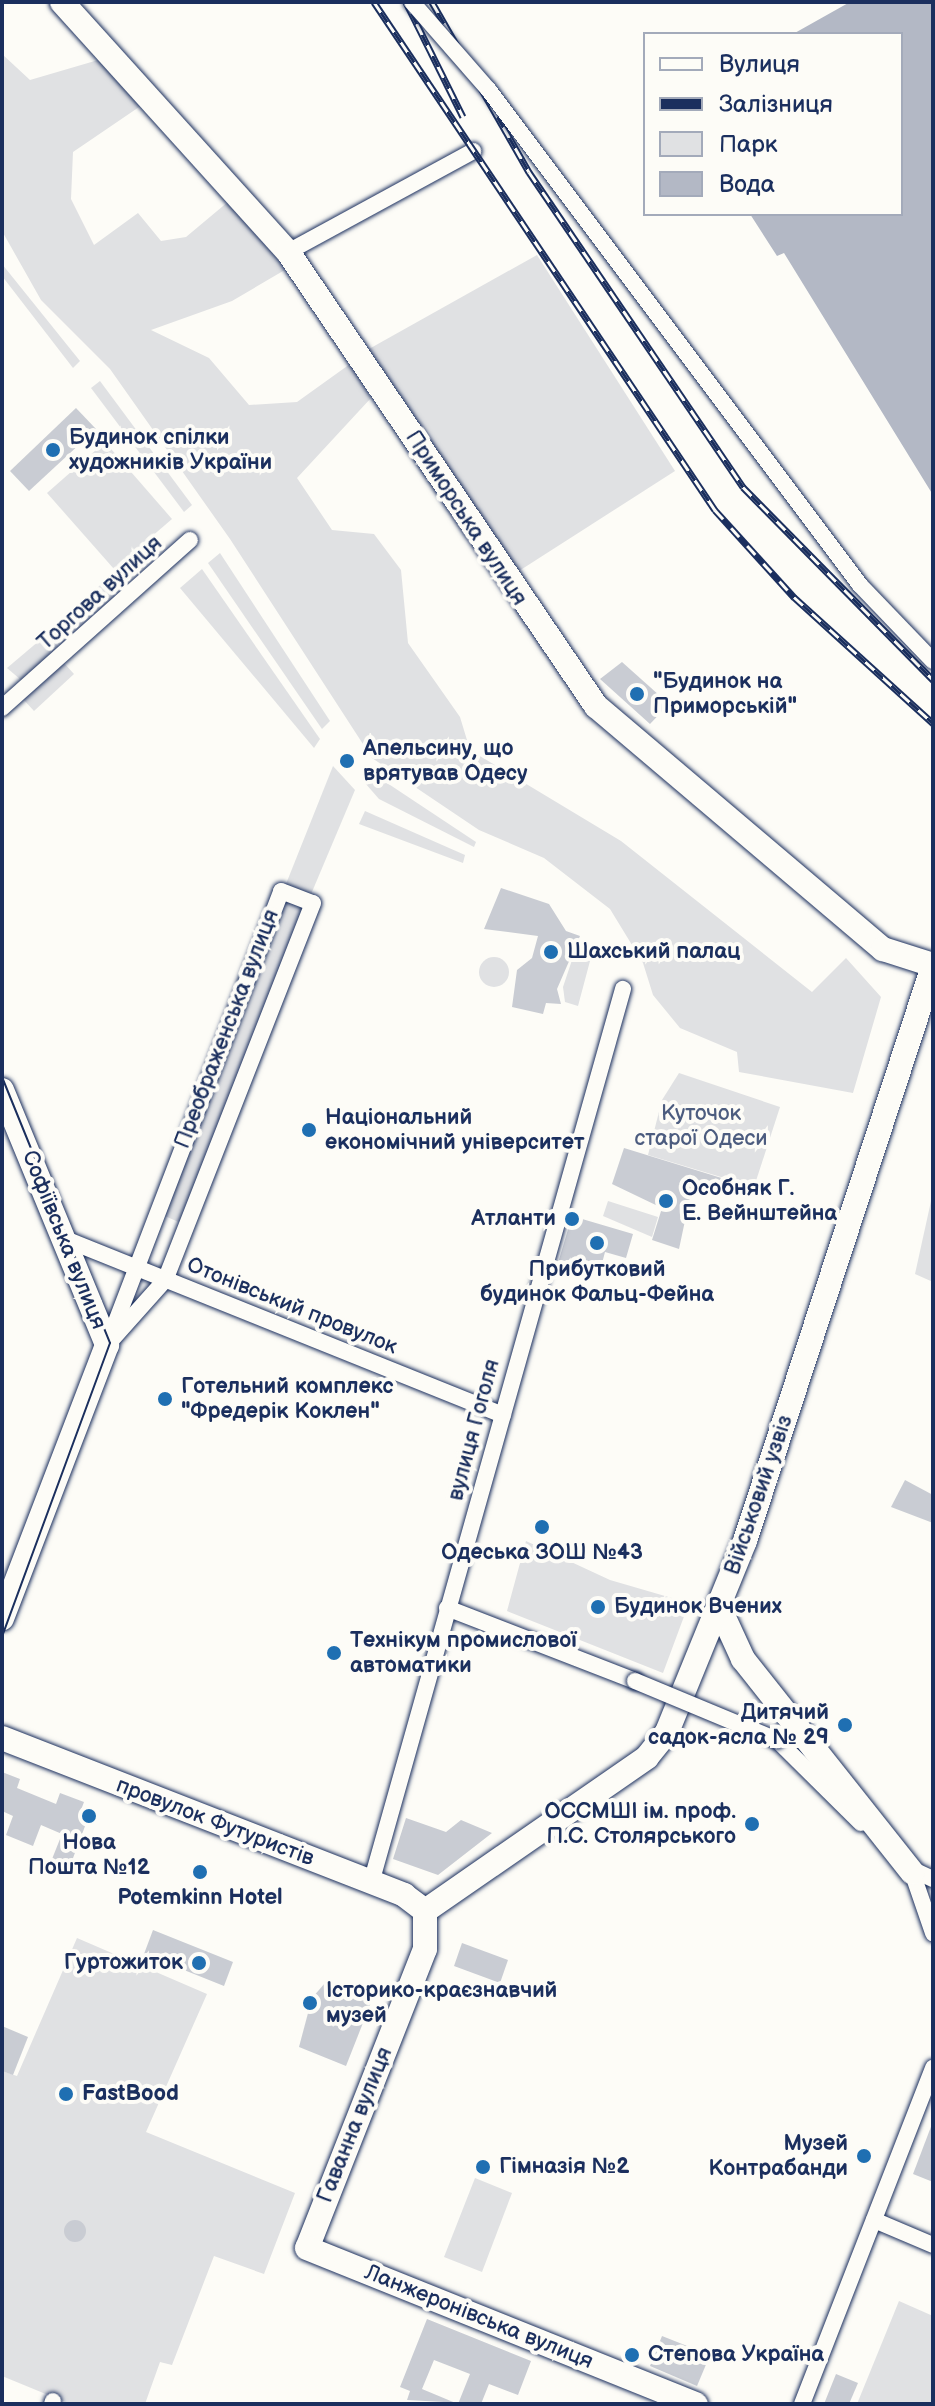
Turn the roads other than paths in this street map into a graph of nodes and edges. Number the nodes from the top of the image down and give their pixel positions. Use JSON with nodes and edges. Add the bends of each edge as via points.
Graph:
{"nodes":[{"id":1,"x":62,"y":2,"type":"edge"},
{"id":2,"x":412,"y":2,"type":"edge"},
{"id":3,"x":473,"y":151,"type":"dead end"},
{"id":4,"x":288,"y":252,"type":"junction"},
{"id":5,"x":190,"y":540,"type":"dead end"},
{"id":6,"x":933,"y":661,"type":"edge"},
{"id":7,"x":2,"y":708,"type":"edge"},
{"id":8,"x":933,"y":965,"type":"edge"},
{"id":9,"x":623,"y":989,"type":"dead end"},
{"id":10,"x":2,"y":1090,"type":"edge"},
{"id":11,"x":65,"y":1239,"type":"junction"},
{"id":12,"x":134,"y":1266,"type":"junction"},
{"id":13,"x":166,"y":1279,"type":"junction"},
{"id":14,"x":107,"y":1345,"type":"junction"},
{"id":15,"x":503,"y":1415,"type":"junction"},
{"id":16,"x":447,"y":1608,"type":"junction"},
{"id":17,"x":720,"y":1609,"type":"junction"},
{"id":18,"x":2,"y":1619,"type":"edge"},
{"id":19,"x":2,"y":1738,"type":"edge"},
{"id":20,"x":923,"y":1876,"type":"edge"},
{"id":21,"x":371,"y":1883,"type":"junction"},
{"id":22,"x":425,"y":1911,"type":"junction"},
{"id":23,"x":933,"y":1933,"type":"edge"},
{"id":24,"x":933,"y":2068,"type":"edge"},
{"id":25,"x":874,"y":2220,"type":"junction"},
{"id":26,"x":933,"y":2245,"type":"edge"},
{"id":27,"x":307,"y":2248,"type":"joint"},
{"id":28,"x":696,"y":2404,"type":"edge"},
{"id":29,"x":802,"y":2404,"type":"edge"}],
"edges":[{"from":1,"to":4,"type":"street","name":"Приморська вулиця"},
{"from":2,"to":6,"type":"street","bridge":true,"via":[[480,79],[860,585]]},
{"from":3,"to":4,"type":"street"},
{"from":4,"to":8,"type":"street","name":"Приморська вулиця","via":[[596,706],[883,949]]},
{"from":5,"to":7,"type":"street","name":"Торгова вулиця"},
{"from":8,"to":17,"type":"street","name":"Військовий узвіз"},
{"from":9,"to":15,"type":"street","name":"вулиця Гоголя"},
{"from":10,"to":11,"type":"street","name":"Софіївська вулиця"},
{"from":11,"to":12,"type":"street","name":"Отонівський провулок"},
{"from":11,"to":14,"type":"street","name":"Софіївська вулиця"},
{"from":12,"to":13,"type":"street","name":"Отонівський провулок"},
{"from":12,"to":13,"type":"street","name":"Преображенська вулиця","via":[[281,891],[313,903]]},
{"from":12,"to":14,"type":"street","name":"Преображенська вулиця"},
{"from":13,"to":14,"type":"street","name":"Преображенська вулиця"},
{"from":13,"to":15,"type":"street","name":"Отонівський провулок"},
{"from":14,"to":18,"type":"street","name":"Преображенська вулиця"},
{"from":15,"to":16,"type":"street","name":"вулиця Гоголя"},
{"from":16,"to":20,"type":"street","bridge":true,"via":[[777,1740]]},
{"from":16,"to":21,"type":"street","name":"вулиця Гоголя"},
{"from":17,"to":20,"type":"street","via":[[743,1659]]},
{"from":17,"to":22,"type":"street","name":"Військовий узвіз","via":[[667,1732],[647,1757]]},
{"from":19,"to":21,"type":"street","name":"провулок Футуристів"},
{"from":20,"to":23,"type":"street"},
{"from":21,"to":22,"type":"street","name":"провулок Футуристів"},
{"from":22,"to":27,"type":"street","name":"Гаванна вулиця","via":[[425,1949]]},
{"from":24,"to":25,"type":"street"},
{"from":25,"to":26,"type":"street"},
{"from":25,"to":29,"type":"street"},
{"from":27,"to":28,"type":"street","name":"Ланжеронівська вулиця"}]}
